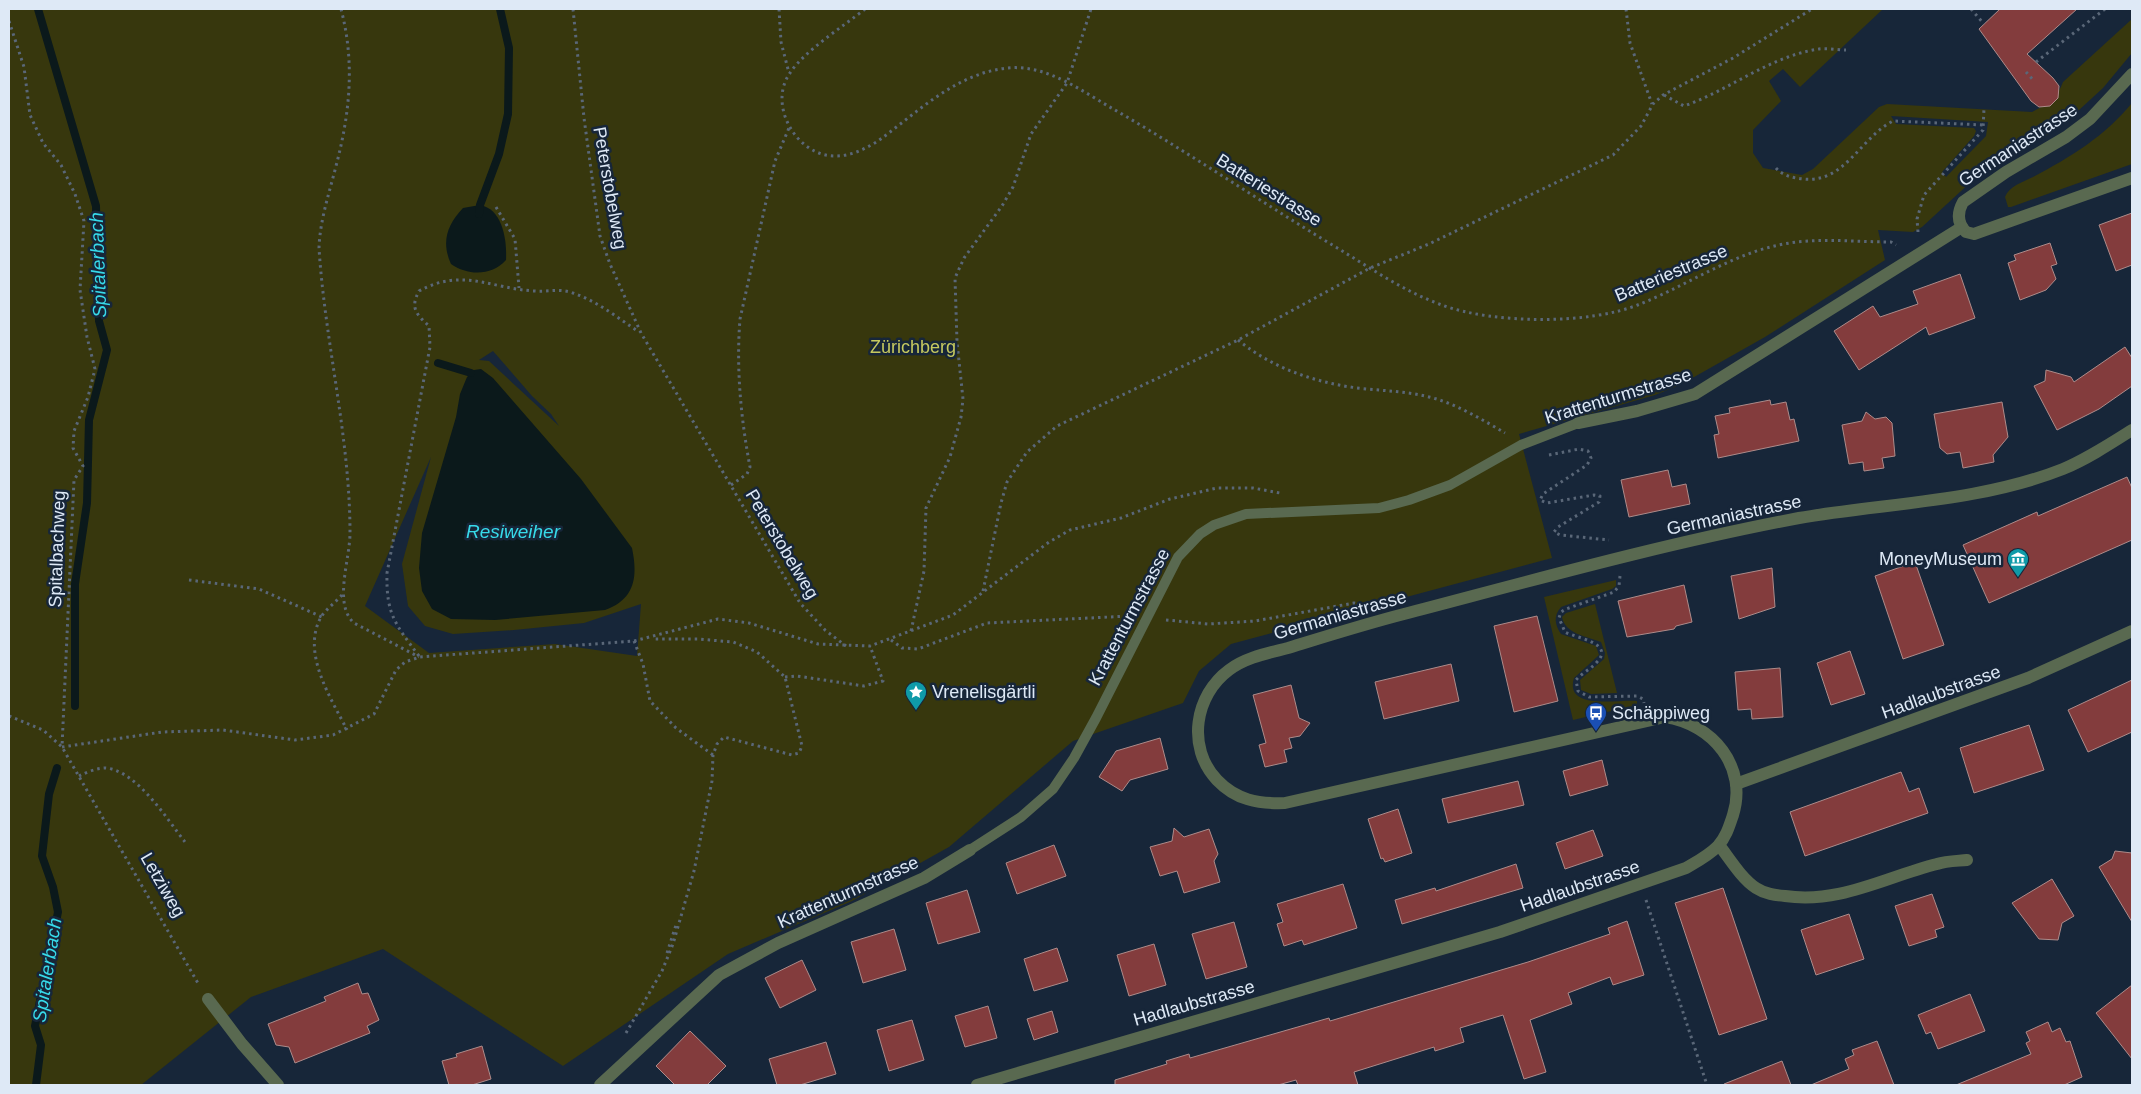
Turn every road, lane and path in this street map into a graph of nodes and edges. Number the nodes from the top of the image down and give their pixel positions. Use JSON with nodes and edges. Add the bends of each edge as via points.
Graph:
{"nodes":[{"id":1,"x":341,"y":9,"type":"edge"},
{"id":2,"x":573,"y":9,"type":"edge"},
{"id":3,"x":779,"y":9,"type":"edge"},
{"id":4,"x":865,"y":9,"type":"edge"},
{"id":5,"x":1091,"y":9,"type":"edge"},
{"id":6,"x":1626,"y":9,"type":"edge"},
{"id":7,"x":1812,"y":9,"type":"edge"},
{"id":8,"x":1971,"y":9,"type":"edge"},
{"id":9,"x":2106,"y":9,"type":"edge"},
{"id":10,"x":9,"y":21,"type":"edge"},
{"id":11,"x":1984,"y":24,"type":"dead end"},
{"id":12,"x":1846,"y":50,"type":"dead end"},
{"id":13,"x":2036,"y":62,"type":"dead end"},
{"id":14,"x":2026,"y":72,"type":"dead end"},
{"id":15,"x":789,"y":73,"type":"junction"},
{"id":16,"x":2132,"y":74,"type":"edge"},
{"id":17,"x":2034,"y":81,"type":"dead end"},
{"id":18,"x":1067,"y":83,"type":"junction"},
{"id":19,"x":1663,"y":95,"type":"junction"},
{"id":20,"x":1652,"y":104,"type":"junction"},
{"id":21,"x":1984,"y":108,"type":"dead end"},
{"id":22,"x":1984,"y":125,"type":"junction"},
{"id":23,"x":790,"y":128,"type":"junction"},
{"id":24,"x":1776,"y":168,"type":"dead end"},
{"id":25,"x":2132,"y":178,"type":"edge"},
{"id":26,"x":496,"y":207,"type":"dead end"},
{"id":27,"x":1962,"y":227,"type":"junction"},
{"id":28,"x":1918,"y":232,"type":"dead end"},
{"id":29,"x":1914,"y":256,"type":"junction"},
{"id":30,"x":1370,"y":268,"type":"junction"},
{"id":31,"x":519,"y":288,"type":"junction"},
{"id":32,"x":641,"y":332,"type":"junction"},
{"id":33,"x":1238,"y":340,"type":"junction"},
{"id":34,"x":1578,"y":423,"type":"joint"},
{"id":35,"x":2132,"y":430,"type":"edge"},
{"id":36,"x":1521,"y":445,"type":"junction"},
{"id":37,"x":731,"y":485,"type":"junction"},
{"id":38,"x":1289,"y":495,"type":"dead end"},
{"id":39,"x":1613,"y":542,"type":"dead end"},
{"id":40,"x":1620,"y":573,"type":"dead end"},
{"id":41,"x":189,"y":580,"type":"dead end"},
{"id":42,"x":983,"y":592,"type":"junction"},
{"id":43,"x":342,"y":595,"type":"junction"},
{"id":44,"x":1364,"y":606,"type":"dead end"},
{"id":45,"x":322,"y":617,"type":"junction"},
{"id":46,"x":1146,"y":619,"type":"junction"},
{"id":47,"x":2132,"y":631,"type":"edge"},
{"id":48,"x":911,"y":632,"type":"junction"},
{"id":49,"x":649,"y":639,"type":"junction"},
{"id":50,"x":890,"y":640,"type":"junction"},
{"id":51,"x":634,"y":641,"type":"junction"},
{"id":52,"x":846,"y":646,"type":"junction"},
{"id":53,"x":870,"y":646,"type":"junction"},
{"id":54,"x":420,"y":657,"type":"junction"},
{"id":55,"x":785,"y":677,"type":"junction"},
{"id":56,"x":1645,"y":706,"type":"dead end"},
{"id":57,"x":9,"y":716,"type":"edge"},
{"id":58,"x":347,"y":730,"type":"junction"},
{"id":59,"x":62,"y":747,"type":"junction"},
{"id":60,"x":711,"y":754,"type":"junction"},
{"id":61,"x":79,"y":776,"type":"junction"},
{"id":62,"x":1736,"y":784,"type":"junction"},
{"id":63,"x":185,"y":842,"type":"dead end"},
{"id":64,"x":1718,"y":845,"type":"junction"},
{"id":65,"x":970,"y":850,"type":"joint"},
{"id":66,"x":1967,"y":860,"type":"dead end"},
{"id":67,"x":1645,"y":898,"type":"dead end"},
{"id":68,"x":208,"y":999,"type":"joint"},
{"id":69,"x":624,"y":1037,"type":"dead end"},
{"id":70,"x":278,"y":1085,"type":"edge"},
{"id":71,"x":600,"y":1085,"type":"edge"},
{"id":72,"x":977,"y":1085,"type":"edge"},
{"id":73,"x":1707,"y":1085,"type":"edge"}],
"edges":[{"from":1,"to":43,"type":"path","via":[[350,52],[349,103],[320,226],[319,248],[349,501],[348,562]]},
{"from":2,"to":32,"type":"path","name":"Peterstobelweg","via":[[600,236]]},
{"from":3,"to":15,"type":"path","via":[[781,42]]},
{"from":4,"to":15,"type":"path","name":"Batteriestrasse"},
{"from":5,"to":18,"type":"path"},
{"from":6,"to":20,"type":"path","via":[[1630,43]]},
{"from":7,"to":19,"type":"path","via":[[1733,58]]},
{"from":8,"to":11,"type":"path"},
{"from":9,"to":13,"type":"path"},
{"from":10,"to":59,"type":"path","name":"Spitalbachweg","via":[[24,67],[30,115],[43,142],[62,166],[83,218],[80,290],[95,367],[88,397],[74,431],[73,448],[82,466],[74,480]]},
{"from":12,"to":19,"type":"path","via":[[1819,49],[1796,55],[1762,68],[1710,97],[1684,106]]},
{"from":14,"to":17,"type":"path"},
{"from":15,"to":23,"type":"path","name":"Batteriestrasse","via":[[782,98]]},
{"from":16,"to":27,"type":"street","name":"Germaniastrasse","via":[[2090,119],[2066,138],[2006,172],[1963,202],[1958,216]]},
{"from":18,"to":23,"type":"path","name":"Batteriestrasse","via":[[1039,70],[1009,68],[982,73],[956,83],[878,141],[851,154],[836,156],[810,149]]},
{"from":18,"to":30,"type":"path","name":"Batteriestrasse","via":[[1147,128]]},
{"from":18,"to":48,"type":"path","via":[[1031,134],[1013,187],[964,258],[955,278],[963,398],[961,417],[950,457],[926,508],[924,571]]},
{"from":19,"to":20,"type":"path"},
{"from":20,"to":30,"type":"path","via":[[1641,126],[1613,155],[1429,244]]},
{"from":21,"to":22,"type":"path"},
{"from":22,"to":24,"type":"path","via":[[1893,122],[1836,172],[1817,180],[1782,175]]},
{"from":22,"to":28,"type":"path","via":[[1924,195],[1917,219]]},
{"from":23,"to":37,"type":"path","via":[[775,161],[740,319],[742,424],[750,467],[747,474]]},
{"from":25,"to":27,"type":"street","via":[[1974,234]]},
{"from":26,"to":31,"type":"path","via":[[514,239]]},
{"from":27,"to":29,"type":"street","name":"Krattenturmstrasse"},
{"from":29,"to":30,"type":"path","name":"Batteriestrasse","via":[[1891,242],[1808,241],[1779,245],[1729,263],[1624,310],[1586,317],[1534,319],[1498,317],[1443,305]]},
{"from":29,"to":34,"type":"street","name":"Krattenturmstrasse","via":[[1695,394]]},
{"from":30,"to":33,"type":"path"},
{"from":31,"to":32,"type":"path","via":[[571,292]]},
{"from":31,"to":54,"type":"path","via":[[472,279],[454,280],[430,285],[419,291],[415,299],[415,314],[429,326],[430,347],[387,573],[386,597],[393,622]]},
{"from":32,"to":37,"type":"path","name":"Peterstobelweg"},
{"from":33,"to":36,"type":"path","via":[[1255,354],[1293,372],[1331,383],[1397,390],[1435,399],[1476,416]]},
{"from":33,"to":42,"type":"path","via":[[1058,426],[1040,439],[1007,482]]},
{"from":34,"to":36,"type":"lane","name":"Krattenturmstrasse"},
{"from":35,"to":62,"type":"street","name":"Germaniastrasse","via":[[2064,468],[2027,481],[1971,493],[1798,518],[1617,559],[1377,621],[1252,658],[1231,668],[1212,685],[1201,706],[1198,728],[1202,756],[1216,779],[1242,798],[1265,804],[1284,803],[1665,717],[1691,724],[1714,739],[1727,757]]},
{"from":36,"to":39,"type":"path","via":[[1539,456],[1588,451],[1591,458],[1587,464],[1543,494],[1540,500],[1547,503],[1600,496],[1599,502],[1554,532],[1606,538]]},
{"from":36,"to":46,"type":"lane","name":"Krattenturmstrasse","via":[[1450,484],[1379,508],[1265,512],[1246,514],[1214,525],[1188,544],[1178,557]]},
{"from":37,"to":52,"type":"path","name":"Peterstobelweg","via":[[800,603],[825,630]]},
{"from":38,"to":42,"type":"path","via":[[1252,488],[1217,488],[1170,500],[1121,518],[1082,526],[1049,542]]},
{"from":40,"to":56,"type":"path","via":[[1619,586],[1614,592],[1566,609],[1559,618],[1565,632],[1598,645],[1602,650],[1597,662],[1576,680],[1578,691],[1589,698],[1637,696],[1643,699]]},
{"from":41,"to":45,"type":"path","via":[[259,589]]},
{"from":42,"to":48,"type":"path","via":[[953,615]]},
{"from":43,"to":45,"type":"path"},
{"from":43,"to":54,"type":"path","via":[[347,617],[354,623]]},
{"from":44,"to":46,"type":"path","via":[[1354,603],[1255,621],[1208,624]]},
{"from":45,"to":58,"type":"path","via":[[314,640],[322,681]]},
{"from":46,"to":50,"type":"path","via":[[1122,614],[987,623],[918,649],[902,648]]},
{"from":46,"to":65,"type":"lane","name":"Krattenturmstrasse","via":[[1096,718],[1053,789],[1021,817]]},
{"from":47,"to":62,"type":"street","name":"Hadlaubstrasse","via":[[2028,678]]},
{"from":48,"to":50,"type":"path"},
{"from":49,"to":51,"type":"path"},
{"from":49,"to":52,"type":"path","via":[[718,619],[818,644]]},
{"from":49,"to":55,"type":"path","via":[[698,638],[733,642],[757,652]]},
{"from":50,"to":53,"type":"path"},
{"from":51,"to":54,"type":"path"},
{"from":51,"to":60,"type":"path","via":[[643,664],[650,701],[676,728]]},
{"from":52,"to":53,"type":"path"},
{"from":53,"to":55,"type":"path","via":[[883,680],[864,686]]},
{"from":54,"to":58,"type":"path","via":[[405,662],[396,670],[374,714]]},
{"from":55,"to":60,"type":"path","via":[[802,746],[799,753],[792,755],[724,737]]},
{"from":57,"to":59,"type":"path","name":"Letziweg","via":[[43,730]]},
{"from":58,"to":59,"type":"path","via":[[295,740],[223,730],[162,732]]},
{"from":59,"to":61,"type":"path","name":"Letziweg"},
{"from":60,"to":69,"type":"path","via":[[712,781],[694,871],[673,944]]},
{"from":61,"to":63,"type":"path","via":[[104,768],[120,772],[155,802]]},
{"from":61,"to":68,"type":"path","name":"Letziweg"},
{"from":62,"to":64,"type":"street","name":"Hadlaubstrasse","via":[[1736,804],[1728,831]]},
{"from":64,"to":66,"type":"street","via":[[1756,888],[1768,894],[1820,899],[1938,863]]},
{"from":64,"to":72,"type":"street","name":"Hadlaubstrasse","via":[[1686,868],[1500,932]]},
{"from":65,"to":71,"type":"street","name":"Krattenturmstrasse","via":[[924,878],[778,943],[719,975]]},
{"from":67,"to":73,"type":"path"},
{"from":68,"to":70,"type":"street"}]}
